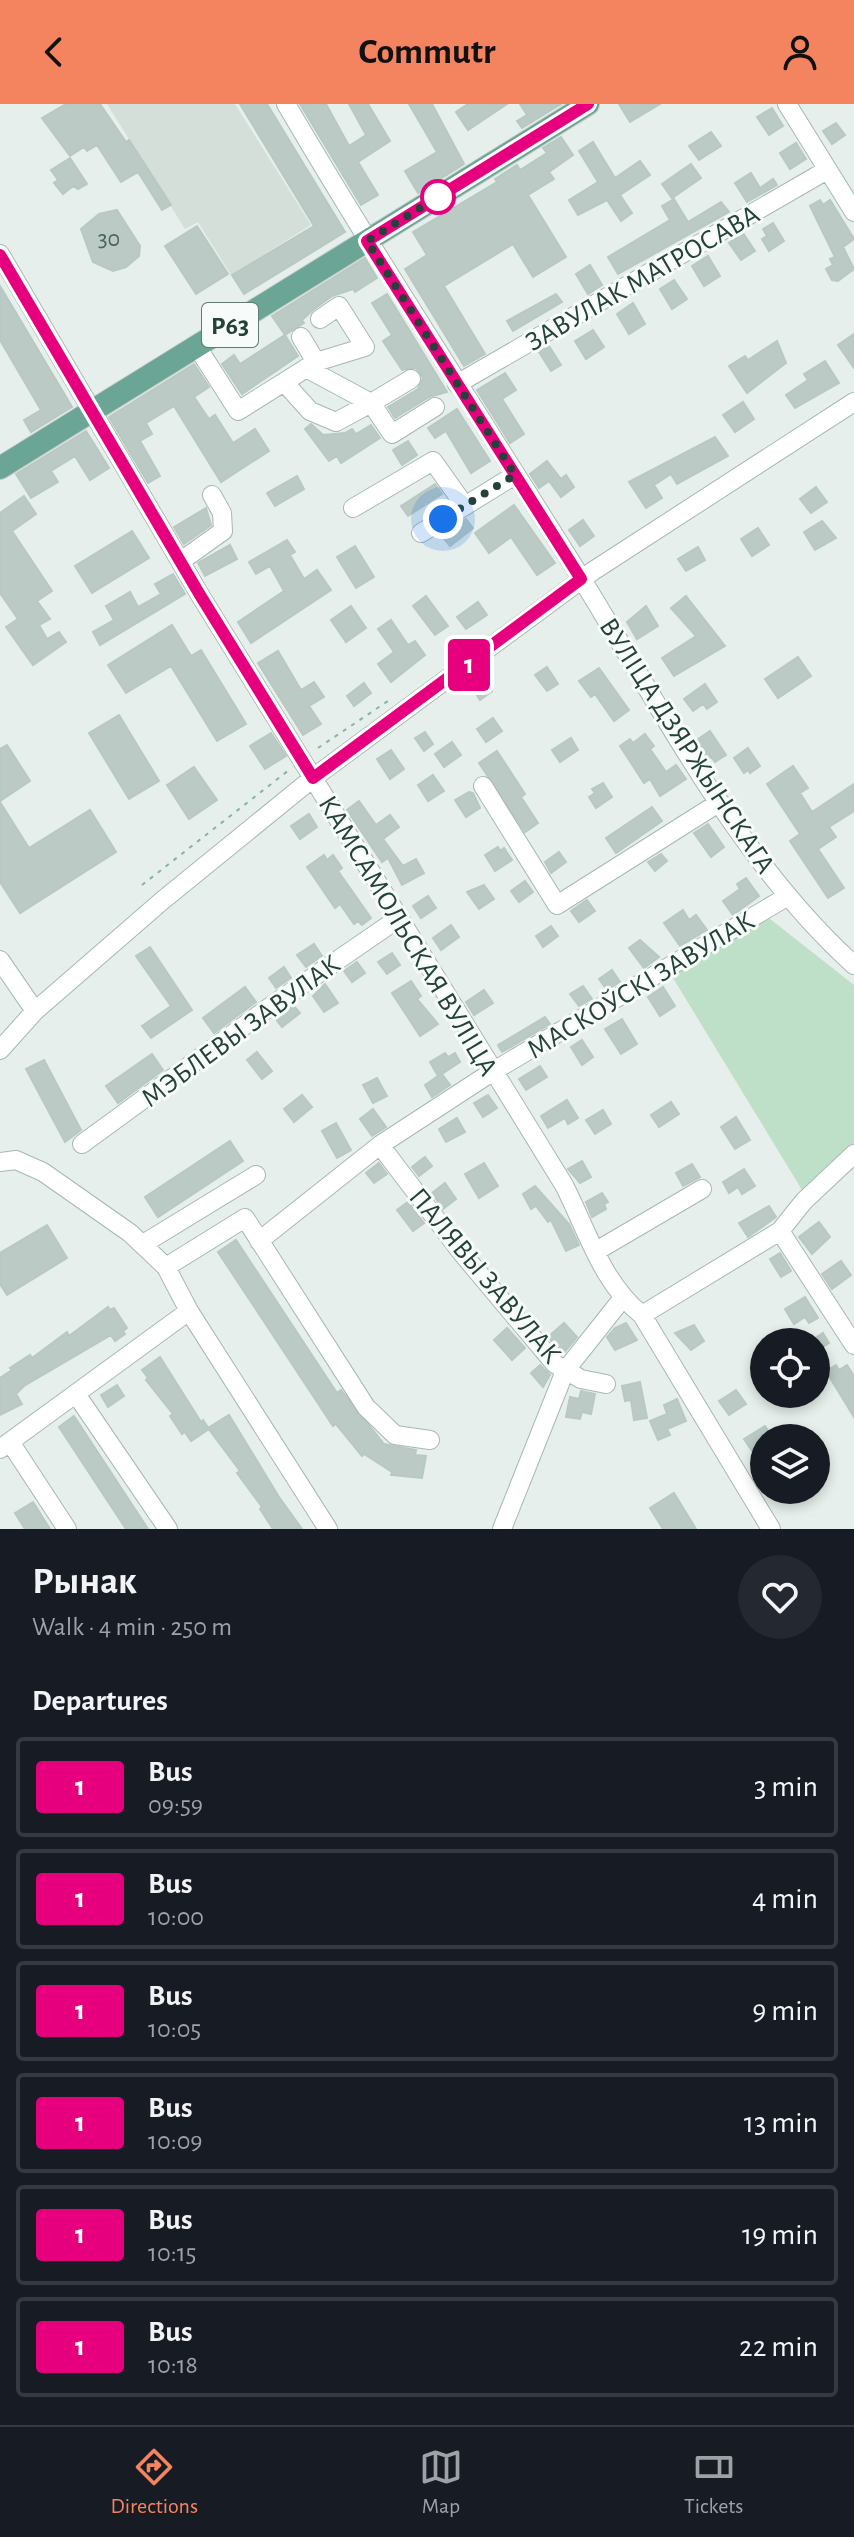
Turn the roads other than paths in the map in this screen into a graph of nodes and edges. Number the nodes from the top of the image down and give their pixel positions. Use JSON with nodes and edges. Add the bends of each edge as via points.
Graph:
{"nodes":[{"id":1,"x":286,"y":104,"type":"edge"},
{"id":2,"x":588,"y":104,"type":"edge"},
{"id":3,"x":787,"y":104,"type":"edge"},
{"id":4,"x":827,"y":170,"type":"junction"},
{"id":5,"x":852,"y":205,"type":"edge"},
{"id":6,"x":367,"y":241,"type":"junction"},
{"id":7,"x":0,"y":254,"type":"edge"},
{"id":8,"x":320,"y":319,"type":"dead end"},
{"id":9,"x":301,"y":337,"type":"dead end"},
{"id":10,"x":196,"y":345,"type":"junction"},
{"id":11,"x":311,"y":365,"type":"junction"},
{"id":12,"x":411,"y":379,"type":"dead end"},
{"id":13,"x":284,"y":382,"type":"junction"},
{"id":14,"x":457,"y":384,"type":"junction"},
{"id":15,"x":854,"y":402,"type":"edge"},
{"id":16,"x":371,"y":403,"type":"junction"},
{"id":17,"x":435,"y":407,"type":"dead end"},
{"id":18,"x":92,"y":408,"type":"junction"},
{"id":19,"x":0,"y":468,"type":"edge"},
{"id":20,"x":515,"y":475,"type":"junction"},
{"id":21,"x":212,"y":495,"type":"dead end"},
{"id":22,"x":465,"y":506,"type":"junction"},
{"id":23,"x":353,"y":508,"type":"dead end"},
{"id":24,"x":421,"y":533,"type":"dead end"},
{"id":25,"x":181,"y":561,"type":"junction"},
{"id":26,"x":581,"y":579,"type":"junction"},
{"id":27,"x":313,"y":778,"type":"junction"},
{"id":28,"x":483,"y":786,"type":"dead end"},
{"id":29,"x":720,"y":802,"type":"junction"},
{"id":30,"x":788,"y":896,"type":"junction"},
{"id":31,"x":399,"y":918,"type":"junction"},
{"id":32,"x":0,"y":960,"type":"edge"},
{"id":33,"x":854,"y":965,"type":"edge"},
{"id":34,"x":35,"y":1011,"type":"junction"},
{"id":35,"x":0,"y":1050,"type":"edge"},
{"id":36,"x":492,"y":1072,"type":"junction"},
{"id":37,"x":82,"y":1144,"type":"dead end"},
{"id":38,"x":380,"y":1145,"type":"junction"},
{"id":39,"x":854,"y":1154,"type":"edge"},
{"id":40,"x":0,"y":1162,"type":"edge"},
{"id":41,"x":256,"y":1175,"type":"dead end"},
{"id":42,"x":702,"y":1189,"type":"dead end"},
{"id":43,"x":780,"y":1231,"type":"junction"},
{"id":44,"x":259,"y":1241,"type":"junction"},
{"id":45,"x":143,"y":1244,"type":"junction"},
{"id":46,"x":598,"y":1250,"type":"junction"},
{"id":47,"x":166,"y":1267,"type":"junction"},
{"id":48,"x":622,"y":1299,"type":"junction"},
{"id":49,"x":189,"y":1311,"type":"junction"},
{"id":50,"x":642,"y":1315,"type":"junction"},
{"id":51,"x":854,"y":1345,"type":"edge"},
{"id":52,"x":565,"y":1371,"type":"junction"},
{"id":53,"x":606,"y":1384,"type":"dead end"},
{"id":54,"x":76,"y":1394,"type":"junction"},
{"id":55,"x":430,"y":1440,"type":"dead end"},
{"id":56,"x":5,"y":1445,"type":"edge"},
{"id":57,"x":67,"y":1529,"type":"edge"},
{"id":58,"x":168,"y":1529,"type":"edge"},
{"id":59,"x":328,"y":1529,"type":"edge"},
{"id":60,"x":502,"y":1529,"type":"edge"},
{"id":61,"x":771,"y":1529,"type":"edge"}],
"edges":[{"from":1,"to":6,"type":"street","name":"ВУЛІЦА ДЗЯРЖЫНСКАГА"},
{"from":2,"to":6,"type":"main road","number":"Р63"},
{"from":3,"to":4,"type":"street"},
{"from":4,"to":5,"type":"street"},
{"from":4,"to":14,"type":"street","name":"ЗАВУЛАК МАТРОСАВА"},
{"from":6,"to":10,"type":"main road","number":"Р63"},
{"from":6,"to":14,"type":"street","name":"ВУЛІЦА ДЗЯРЖЫНСКАГА"},
{"from":7,"to":18,"type":"street","name":"КАМСАМОЛЬСКАЯ ВУЛІЦА"},
{"from":8,"to":11,"type":"street","via":[[339,306],[365,347]]},
{"from":9,"to":11,"type":"street"},
{"from":10,"to":13,"type":"street","via":[[238,411]]},
{"from":10,"to":18,"type":"main road","number":"Р63"},
{"from":11,"to":13,"type":"street"},
{"from":11,"to":16,"type":"street"},
{"from":12,"to":16,"type":"street"},
{"from":13,"to":16,"type":"street","via":[[310,411],[336,422]]},
{"from":14,"to":20,"type":"street","name":"ВУЛІЦА ДЗЯРЖЫНСКАГА"},
{"from":15,"to":26,"type":"street"},
{"from":16,"to":17,"type":"street","via":[[392,434]]},
{"from":18,"to":19,"type":"main road","number":"Р63"},
{"from":18,"to":25,"type":"street","name":"КАМСАМОЛЬСКАЯ ВУЛІЦА"},
{"from":20,"to":22,"type":"street"},
{"from":20,"to":26,"type":"street","name":"ВУЛІЦА ДЗЯРЖЫНСКАГА"},
{"from":21,"to":25,"type":"street","via":[[222,513],[223,531]]},
{"from":22,"to":23,"type":"street","via":[[433,461]]},
{"from":22,"to":24,"type":"street"},
{"from":25,"to":27,"type":"street","name":"КАМСАМОЛЬСКАЯ ВУЛІЦА"},
{"from":26,"to":27,"type":"street"},
{"from":26,"to":29,"type":"street","name":"ВУЛІЦА ДЗЯРЖЫНСКАГА"},
{"from":27,"to":31,"type":"street","name":"КАМСАМОЛЬСКАЯ ВУЛІЦА"},
{"from":27,"to":34,"type":"street"},
{"from":28,"to":29,"type":"street","via":[[557,905]]},
{"from":29,"to":30,"type":"street","name":"ВУЛІЦА ДЗЯРЖЫНСКАГА"},
{"from":30,"to":33,"type":"street","name":"ВУЛІЦА ДЗЯРЖЫНСКАГА"},
{"from":30,"to":36,"type":"street","name":"МАСКОЎСКІ ЗАВУЛАК"},
{"from":31,"to":36,"type":"street","name":"КАМСАМОЛЬСКАЯ ВУЛІЦА"},
{"from":31,"to":37,"type":"street","name":"МЭБЛЕВЫ ЗАВУЛАК"},
{"from":32,"to":34,"type":"street"},
{"from":34,"to":35,"type":"street"},
{"from":36,"to":38,"type":"street","name":"МАСКОЎСКІ ЗАВУЛАК"},
{"from":36,"to":46,"type":"street","name":"КАМСАМОЛЬСКАЯ ВУЛІЦА","via":[[564,1185]]},
{"from":38,"to":44,"type":"street","name":"МАСКОЎСКІ ЗАВУЛАК"},
{"from":38,"to":52,"type":"street","name":"ПАЛЯВЫ ЗАВУЛАК","via":[[510,1313]]},
{"from":39,"to":43,"type":"street"},
{"from":40,"to":45,"type":"street","via":[[16,1160],[43,1172]]},
{"from":41,"to":45,"type":"street"},
{"from":42,"to":46,"type":"street"},
{"from":43,"to":50,"type":"street"},
{"from":43,"to":51,"type":"street"},
{"from":44,"to":47,"type":"street","via":[[245,1218]]},
{"from":44,"to":55,"type":"street","via":[[366,1407],[395,1435]]},
{"from":45,"to":47,"type":"street"},
{"from":46,"to":48,"type":"street","name":"КАМСАМОЛЬСКАЯ ВУЛІЦА","via":[[607,1278]]},
{"from":47,"to":49,"type":"street"},
{"from":48,"to":50,"type":"street","name":"КАМСАМОЛЬСКАЯ ВУЛІЦА"},
{"from":48,"to":52,"type":"street"},
{"from":49,"to":54,"type":"street"},
{"from":49,"to":59,"type":"street"},
{"from":50,"to":61,"type":"street","name":"КАМСАМОЛЬСКАЯ ВУЛІЦА"},
{"from":52,"to":53,"type":"street","name":"ПАЛЯВЫ ЗАВУЛАК"},
{"from":52,"to":60,"type":"street"},
{"from":54,"to":56,"type":"street"},
{"from":54,"to":58,"type":"street"},
{"from":56,"to":57,"type":"street"}]}
